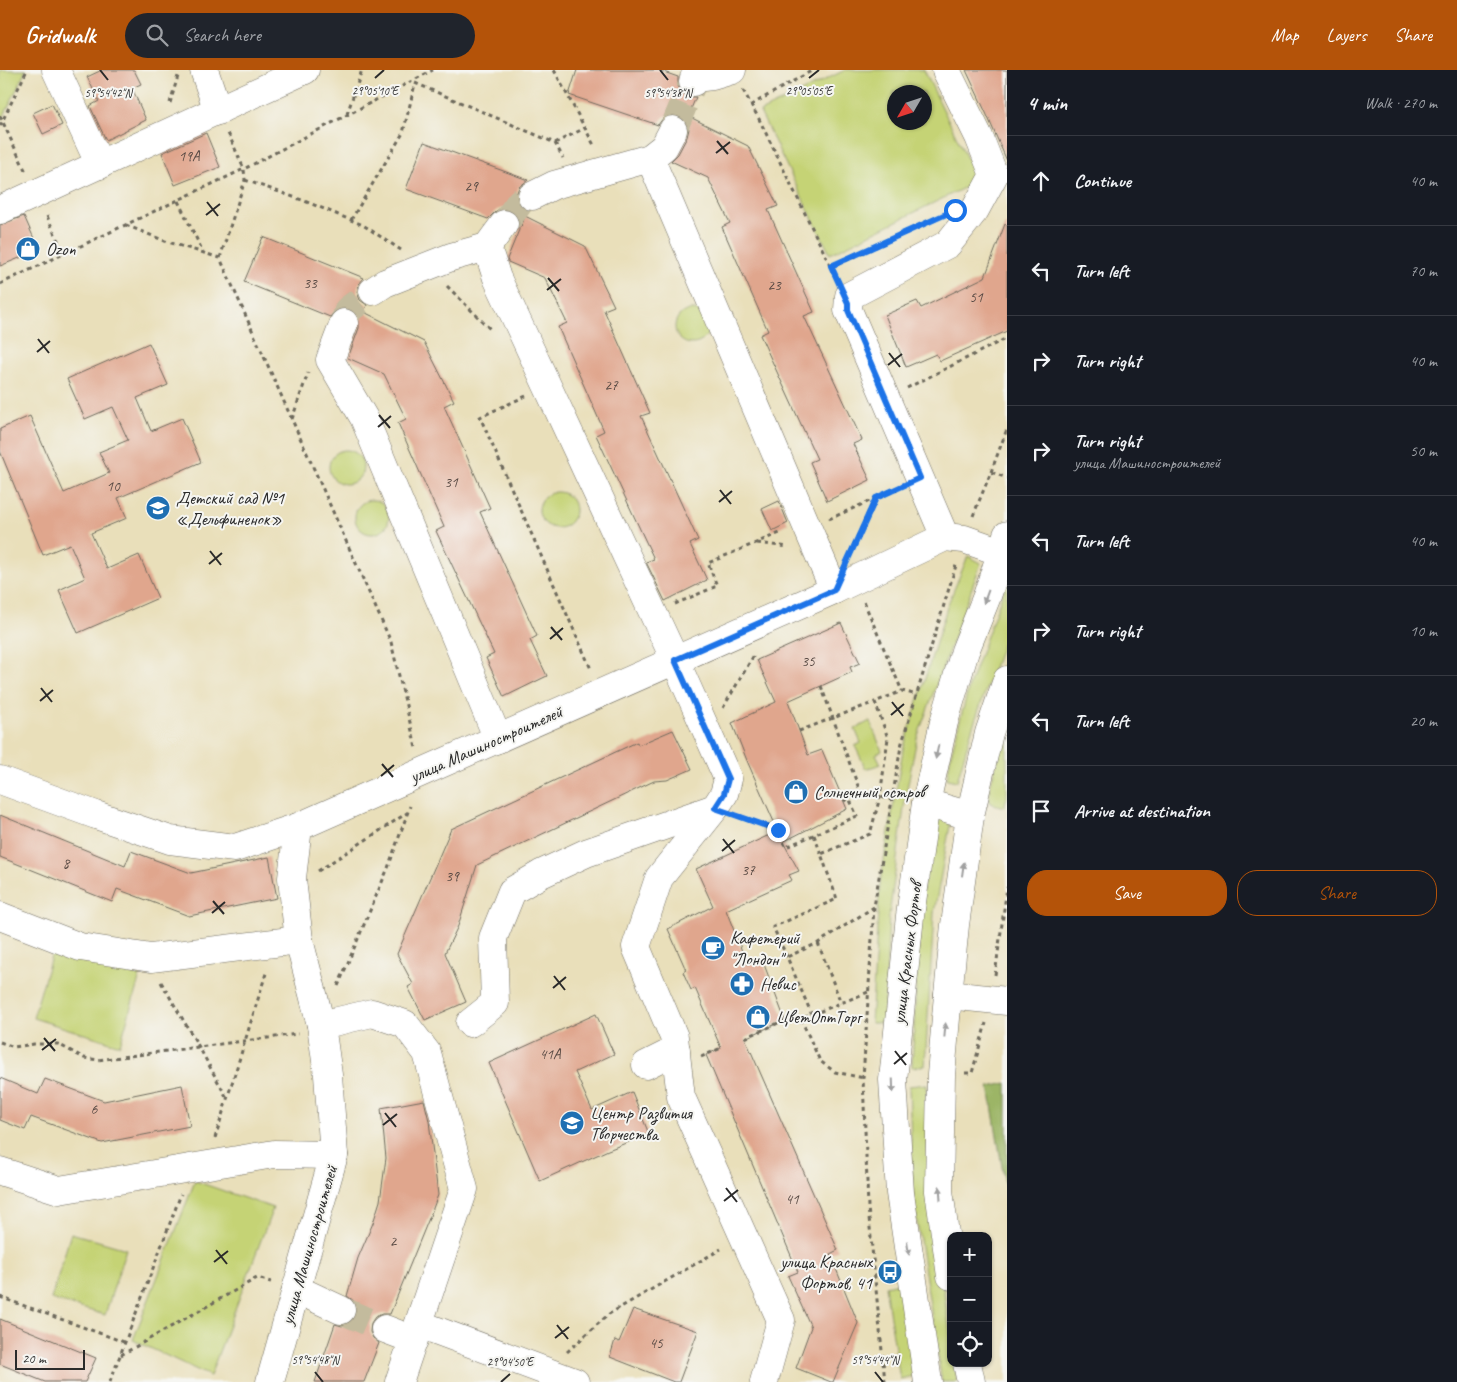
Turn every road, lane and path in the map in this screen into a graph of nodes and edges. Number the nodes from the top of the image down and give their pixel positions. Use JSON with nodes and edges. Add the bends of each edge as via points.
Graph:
{"nodes":[{"id":1,"x":26,"y":70,"type":"edge"},
{"id":2,"x":56,"y":70,"type":"edge"},
{"id":3,"x":180,"y":70,"type":"edge"},
{"id":4,"x":204,"y":70,"type":"edge"},
{"id":5,"x":305,"y":70,"type":"edge"},
{"id":6,"x":362,"y":70,"type":"edge"},
{"id":7,"x":433,"y":70,"type":"edge"},
{"id":8,"x":554,"y":70,"type":"edge"},
{"id":9,"x":814,"y":70,"type":"edge"},
{"id":10,"x":946,"y":70,"type":"edge"},
{"id":11,"x":416,"y":78,"type":"junction"},
{"id":12,"x":737,"y":79,"type":"edge"},
{"id":13,"x":693,"y":82,"type":"dead end"},
{"id":14,"x":415,"y":83,"type":"junction"},
{"id":15,"x":751,"y":105,"type":"junction"},
{"id":16,"x":168,"y":112,"type":"dead end"},
{"id":17,"x":347,"y":114,"type":"junction"},
{"id":18,"x":0,"y":116,"type":"edge"},
{"id":19,"x":2,"y":120,"type":"junction"},
{"id":20,"x":223,"y":121,"type":"junction"},
{"id":21,"x":0,"y":126,"type":"edge"},
{"id":22,"x":585,"y":128,"type":"junction"},
{"id":23,"x":673,"y":130,"type":"tunnel mouth"},
{"id":24,"x":555,"y":142,"type":"junction"},
{"id":25,"x":650,"y":158,"type":"junction"},
{"id":26,"x":100,"y":165,"type":"junction"},
{"id":27,"x":244,"y":169,"type":"junction"},
{"id":28,"x":608,"y":170,"type":"junction"},
{"id":29,"x":574,"y":179,"type":"junction"},
{"id":30,"x":245,"y":180,"type":"junction"},
{"id":31,"x":532,"y":196,"type":"tunnel mouth"},
{"id":32,"x":178,"y":201,"type":"junction"},
{"id":33,"x":41,"y":203,"type":"junction"},
{"id":34,"x":0,"y":210,"type":"edge"},
{"id":35,"x":937,"y":218,"type":"dead end"},
{"id":36,"x":352,"y":220,"type":"junction"},
{"id":37,"x":504,"y":224,"type":"tunnel mouth"},
{"id":38,"x":126,"y":225,"type":"junction"},
{"id":39,"x":487,"y":247,"type":"junction"},
{"id":40,"x":204,"y":253,"type":"junction"},
{"id":41,"x":64,"y":254,"type":"junction"},
{"id":42,"x":220,"y":258,"type":"junction"},
{"id":43,"x":427,"y":266,"type":"junction"},
{"id":44,"x":831,"y":266,"type":"junction"},
{"id":45,"x":0,"y":284,"type":"edge"},
{"id":46,"x":373,"y":291,"type":"tunnel mouth"},
{"id":47,"x":848,"y":303,"type":"junction"},
{"id":48,"x":344,"y":323,"type":"tunnel mouth"},
{"id":49,"x":498,"y":337,"type":"dead end"},
{"id":50,"x":1007,"y":338,"type":"edge"},
{"id":51,"x":330,"y":360,"type":"junction"},
{"id":52,"x":547,"y":386,"type":"junction"},
{"id":53,"x":886,"y":398,"type":"junction"},
{"id":54,"x":291,"y":420,"type":"junction"},
{"id":55,"x":1007,"y":429,"type":"edge"},
{"id":56,"x":991,"y":472,"type":"junction"},
{"id":57,"x":920,"y":478,"type":"junction"},
{"id":58,"x":1007,"y":478,"type":"edge"},
{"id":59,"x":876,"y":498,"type":"junction"},
{"id":60,"x":808,"y":528,"type":"junction"},
{"id":61,"x":954,"y":538,"type":"junction"},
{"id":62,"x":756,"y":543,"type":"dead end"},
{"id":63,"x":1005,"y":546,"type":"edge"},
{"id":64,"x":834,"y":590,"type":"junction"},
{"id":65,"x":864,"y":602,"type":"dead end"},
{"id":66,"x":653,"y":613,"type":"junction"},
{"id":67,"x":757,"y":649,"type":"dead end"},
{"id":68,"x":675,"y":660,"type":"junction"},
{"id":69,"x":1007,"y":680,"type":"edge"},
{"id":70,"x":821,"y":686,"type":"dead end"},
{"id":71,"x":902,"y":692,"type":"junction"},
{"id":72,"x":602,"y":693,"type":"junction"},
{"id":73,"x":917,"y":695,"type":"dead end"},
{"id":74,"x":875,"y":702,"type":"junction"},
{"id":75,"x":721,"y":710,"type":"dead end"},
{"id":76,"x":834,"y":717,"type":"junction"},
{"id":77,"x":799,"y":730,"type":"dead end"},
{"id":78,"x":498,"y":739,"type":"junction"},
{"id":79,"x":422,"y":772,"type":"junction"},
{"id":80,"x":0,"y":780,"type":"edge"},
{"id":81,"x":861,"y":794,"type":"junction"},
{"id":82,"x":880,"y":797,"type":"junction"},
{"id":83,"x":849,"y":798,"type":"junction"},
{"id":84,"x":892,"y":800,"type":"dead end"},
{"id":85,"x":844,"y":801,"type":"dead end"},
{"id":86,"x":926,"y":803,"type":"junction"},
{"id":87,"x":715,"y":808,"type":"junction"},
{"id":88,"x":408,"y":812,"type":"junction"},
{"id":89,"x":970,"y":816,"type":"junction"},
{"id":90,"x":298,"y":827,"type":"junction"},
{"id":91,"x":778,"y":830,"type":"dead end"},
{"id":92,"x":814,"y":835,"type":"junction"},
{"id":93,"x":783,"y":842,"type":"dead end"},
{"id":94,"x":821,"y":854,"type":"junction"},
{"id":95,"x":293,"y":888,"type":"junction"},
{"id":96,"x":874,"y":907,"type":"dead end"},
{"id":97,"x":0,"y":916,"type":"edge"},
{"id":98,"x":299,"y":940,"type":"junction"},
{"id":99,"x":818,"y":943,"type":"junction"},
{"id":100,"x":146,"y":957,"type":"junction"},
{"id":101,"x":787,"y":957,"type":"junction"},
{"id":102,"x":267,"y":967,"type":"dead end"},
{"id":103,"x":336,"y":990,"type":"dead end"},
{"id":104,"x":868,"y":992,"type":"dead end"},
{"id":105,"x":948,"y":995,"type":"junction"},
{"id":106,"x":1007,"y":1001,"type":"edge"},
{"id":107,"x":841,"y":1003,"type":"junction"},
{"id":108,"x":812,"y":1015,"type":"junction"},
{"id":109,"x":801,"y":1019,"type":"junction"},
{"id":110,"x":478,"y":1024,"type":"dead end"},
{"id":111,"x":321,"y":1028,"type":"junction"},
{"id":112,"x":745,"y":1038,"type":"dead end"},
{"id":113,"x":245,"y":1041,"type":"junction"},
{"id":114,"x":0,"y":1042,"type":"edge"},
{"id":115,"x":199,"y":1047,"type":"junction"},
{"id":116,"x":676,"y":1050,"type":"junction"},
{"id":117,"x":646,"y":1065,"type":"dead end"},
{"id":118,"x":863,"y":1078,"type":"dead end"},
{"id":119,"x":227,"y":1099,"type":"junction"},
{"id":120,"x":334,"y":1155,"type":"junction"},
{"id":121,"x":198,"y":1167,"type":"junction"},
{"id":122,"x":0,"y":1171,"type":"edge"},
{"id":123,"x":742,"y":1236,"type":"junction"},
{"id":124,"x":947,"y":1245,"type":"edge"},
{"id":125,"x":296,"y":1289,"type":"junction"},
{"id":126,"x":0,"y":1297,"type":"edge"},
{"id":127,"x":341,"y":1310,"type":"tunnel mouth"},
{"id":128,"x":384,"y":1329,"type":"tunnel mouth"},
{"id":129,"x":416,"y":1332,"type":"junction"},
{"id":130,"x":124,"y":1342,"type":"junction"},
{"id":131,"x":120,"y":1355,"type":"junction"},
{"id":132,"x":968,"y":1367,"type":"edge"},
{"id":133,"x":546,"y":1371,"type":"junction"},
{"id":134,"x":110,"y":1382,"type":"edge"},
{"id":135,"x":270,"y":1382,"type":"edge"},
{"id":136,"x":399,"y":1382,"type":"edge"},
{"id":137,"x":575,"y":1382,"type":"edge"},
{"id":138,"x":764,"y":1382,"type":"edge"},
{"id":139,"x":928,"y":1382,"type":"edge"},
{"id":140,"x":970,"y":1382,"type":"edge"}],
"edges":[{"from":1,"to":19,"type":"path"},
{"from":2,"to":26,"type":"street"},
{"from":3,"to":16,"type":"path"},
{"from":4,"to":20,"type":"street"},
{"from":5,"to":20,"type":"street"},
{"from":6,"to":17,"type":"path"},
{"from":7,"to":11,"type":"path"},
{"from":8,"to":22,"type":"path"},
{"from":9,"to":15,"type":"path"},
{"from":10,"to":47,"type":"street","via":[[994,175],[975,210],[948,244],[848,296]]},
{"from":11,"to":14,"type":"path"},
{"from":11,"to":17,"type":"path"},
{"from":12,"to":13,"type":"street","via":[[712,76],[694,78]]},
{"from":12,"to":15,"type":"path"},
{"from":14,"to":24,"type":"path"},
{"from":14,"to":36,"type":"path","via":[[402,133]]},
{"from":15,"to":44,"type":"path"},
{"from":17,"to":27,"type":"path"},
{"from":18,"to":19,"type":"path"},
{"from":19,"to":21,"type":"path"},
{"from":19,"to":33,"type":"path"},
{"from":20,"to":26,"type":"street"},
{"from":20,"to":27,"type":"path"},
{"from":22,"to":24,"type":"path"},
{"from":22,"to":28,"type":"path"},
{"from":23,"to":25,"type":"street","via":[[664,147]]},
{"from":24,"to":29,"type":"path"},
{"from":25,"to":28,"type":"street"},
{"from":25,"to":60,"type":"street"},
{"from":26,"to":33,"type":"street"},
{"from":27,"to":30,"type":"path"},
{"from":27,"to":32,"type":"path"},
{"from":28,"to":29,"type":"street"},
{"from":29,"to":31,"type":"street"},
{"from":30,"to":36,"type":"path"},
{"from":30,"to":42,"type":"path"},
{"from":32,"to":38,"type":"path"},
{"from":32,"to":40,"type":"path"},
{"from":33,"to":34,"type":"street"},
{"from":33,"to":41,"type":"path"},
{"from":35,"to":44,"type":"path"},
{"from":36,"to":43,"type":"path"},
{"from":37,"to":39,"type":"street"},
{"from":38,"to":40,"type":"path"},
{"from":38,"to":41,"type":"path"},
{"from":39,"to":43,"type":"street"},
{"from":39,"to":52,"type":"street","via":[[497,278]]},
{"from":40,"to":42,"type":"path"},
{"from":41,"to":45,"type":"path"},
{"from":42,"to":54,"type":"path"},
{"from":43,"to":46,"type":"street","via":[[384,283]]},
{"from":43,"to":49,"type":"path"},
{"from":44,"to":47,"type":"path"},
{"from":47,"to":53,"type":"street","via":[[848,310]]},
{"from":48,"to":51,"type":"street"},
{"from":50,"to":53,"type":"path"},
{"from":51,"to":54,"type":"path","via":[[309,369]]},
{"from":51,"to":78,"type":"street","via":[[364,418]]},
{"from":52,"to":66,"type":"street"},
{"from":52,"to":72,"type":"path","via":[[480,417]]},
{"from":53,"to":57,"type":"street"},
{"from":54,"to":79,"type":"path","via":[[391,642]]},
{"from":55,"to":56,"type":"path"},
{"from":56,"to":58,"type":"path"},
{"from":56,"to":61,"type":"path"},
{"from":57,"to":59,"type":"path"},
{"from":57,"to":61,"type":"street"},
{"from":59,"to":60,"type":"path"},
{"from":59,"to":64,"type":"path"},
{"from":60,"to":64,"type":"street"},
{"from":61,"to":63,"type":"street"},
{"from":61,"to":64,"type":"street","name":"улица Машиностроителей"},
{"from":62,"to":66,"type":"path","via":[[708,563],[717,586]]},
{"from":63,"to":86,"type":"street","name":"улица Красных Фортов","one_way":true,"via":[[965,651],[944,722]]},
{"from":64,"to":68,"type":"street","name":"улица Машиностроителей"},
{"from":65,"to":71,"type":"path"},
{"from":66,"to":68,"type":"street"},
{"from":67,"to":75,"type":"path"},
{"from":68,"to":72,"type":"street","name":"улица Машиностроителей"},
{"from":68,"to":87,"type":"street","via":[[728,779]]},
{"from":69,"to":89,"type":"street","via":[[989,733]]},
{"from":70,"to":76,"type":"path"},
{"from":71,"to":73,"type":"path"},
{"from":71,"to":74,"type":"path"},
{"from":72,"to":78,"type":"street","name":"улица Машиностроителей"},
{"from":74,"to":76,"type":"path"},
{"from":74,"to":82,"type":"path","via":[[888,738]]},
{"from":76,"to":77,"type":"path"},
{"from":76,"to":81,"type":"path"},
{"from":78,"to":79,"type":"street","name":"улица Машиностроителей"},
{"from":79,"to":88,"type":"path"},
{"from":79,"to":90,"type":"street","name":"улица Машиностроителей"},
{"from":80,"to":90,"type":"street","via":[[170,840],[236,848]]},
{"from":81,"to":82,"type":"path"},
{"from":81,"to":83,"type":"path"},
{"from":82,"to":84,"type":"path"},
{"from":82,"to":94,"type":"path","via":[[870,834]]},
{"from":83,"to":85,"type":"path"},
{"from":83,"to":92,"type":"path","via":[[857,816]]},
{"from":86,"to":89,"type":"street"},
{"from":86,"to":139,"type":"street","name":"улица Красных Фортов","one_way":true,"via":[[910,916],[893,1080],[900,1194]]},
{"from":87,"to":91,"type":"path"},
{"from":87,"to":110,"type":"street","via":[[586,853],[512,891],[493,938],[495,1003]]},
{"from":87,"to":116,"type":"street","via":[[660,878],[636,947],[674,1037]]},
{"from":88,"to":95,"type":"path"},
{"from":88,"to":103,"type":"path"},
{"from":105,"to":89,"type":"street","one_way":true},
{"from":90,"to":95,"type":"street","name":"улица Машиностроителей"},
{"from":92,"to":93,"type":"path","via":[[786,847]]},
{"from":92,"to":94,"type":"path"},
{"from":94,"to":101,"type":"path","via":[[837,899],[773,927]]},
{"from":95,"to":98,"type":"street","name":"улица Машиностроителей"},
{"from":96,"to":99,"type":"path"},
{"from":97,"to":100,"type":"street","via":[[80,947]]},
{"from":98,"to":100,"type":"street"},
{"from":98,"to":111,"type":"street","name":"улица Машиностроителей"},
{"from":99,"to":101,"type":"path"},
{"from":99,"to":107,"type":"path"},
{"from":100,"to":115,"type":"path"},
{"from":101,"to":108,"type":"path"},
{"from":102,"to":113,"type":"path"},
{"from":104,"to":107,"type":"path"},
{"from":105,"to":106,"type":"street"},
{"from":124,"to":105,"type":"street","one_way":true,"via":[[940,1191],[941,1075]]},
{"from":107,"to":108,"type":"path"},
{"from":108,"to":109,"type":"path"},
{"from":109,"to":112,"type":"path","via":[[785,1020]]},
{"from":109,"to":118,"type":"path","via":[[820,1061],[836,1072]]},
{"from":111,"to":113,"type":"path"},
{"from":111,"to":120,"type":"street","name":"улица Машиностроителей"},
{"from":111,"to":129,"type":"street","via":[[372,1013],[405,1024],[426,1053],[464,1189]]},
{"from":113,"to":115,"type":"path"},
{"from":113,"to":119,"type":"path"},
{"from":114,"to":115,"type":"path","via":[[14,1047],[58,1044],[84,1058],[98,1060]]},
{"from":115,"to":119,"type":"path"},
{"from":116,"to":117,"type":"street"},
{"from":116,"to":123,"type":"street","via":[[680,1098]]},
{"from":119,"to":121,"type":"path"},
{"from":120,"to":121,"type":"street","via":[[274,1154]]},
{"from":120,"to":125,"type":"street","name":"улица Машиностроителей"},
{"from":121,"to":122,"type":"street","via":[[59,1190]]},
{"from":121,"to":130,"type":"path"},
{"from":123,"to":133,"type":"path","via":[[609,1314]]},
{"from":123,"to":138,"type":"street","via":[[781,1320]]},
{"from":125,"to":127,"type":"street"},
{"from":125,"to":131,"type":"path","via":[[256,1278]]},
{"from":125,"to":135,"type":"street","name":"улица Машиностроителей"},
{"from":126,"to":130,"type":"path"},
{"from":128,"to":129,"type":"street"},
{"from":129,"to":133,"type":"street"},
{"from":129,"to":136,"type":"street"},
{"from":130,"to":131,"type":"path"},
{"from":131,"to":134,"type":"path"},
{"from":132,"to":140,"type":"street"},
{"from":133,"to":137,"type":"street"}]}
